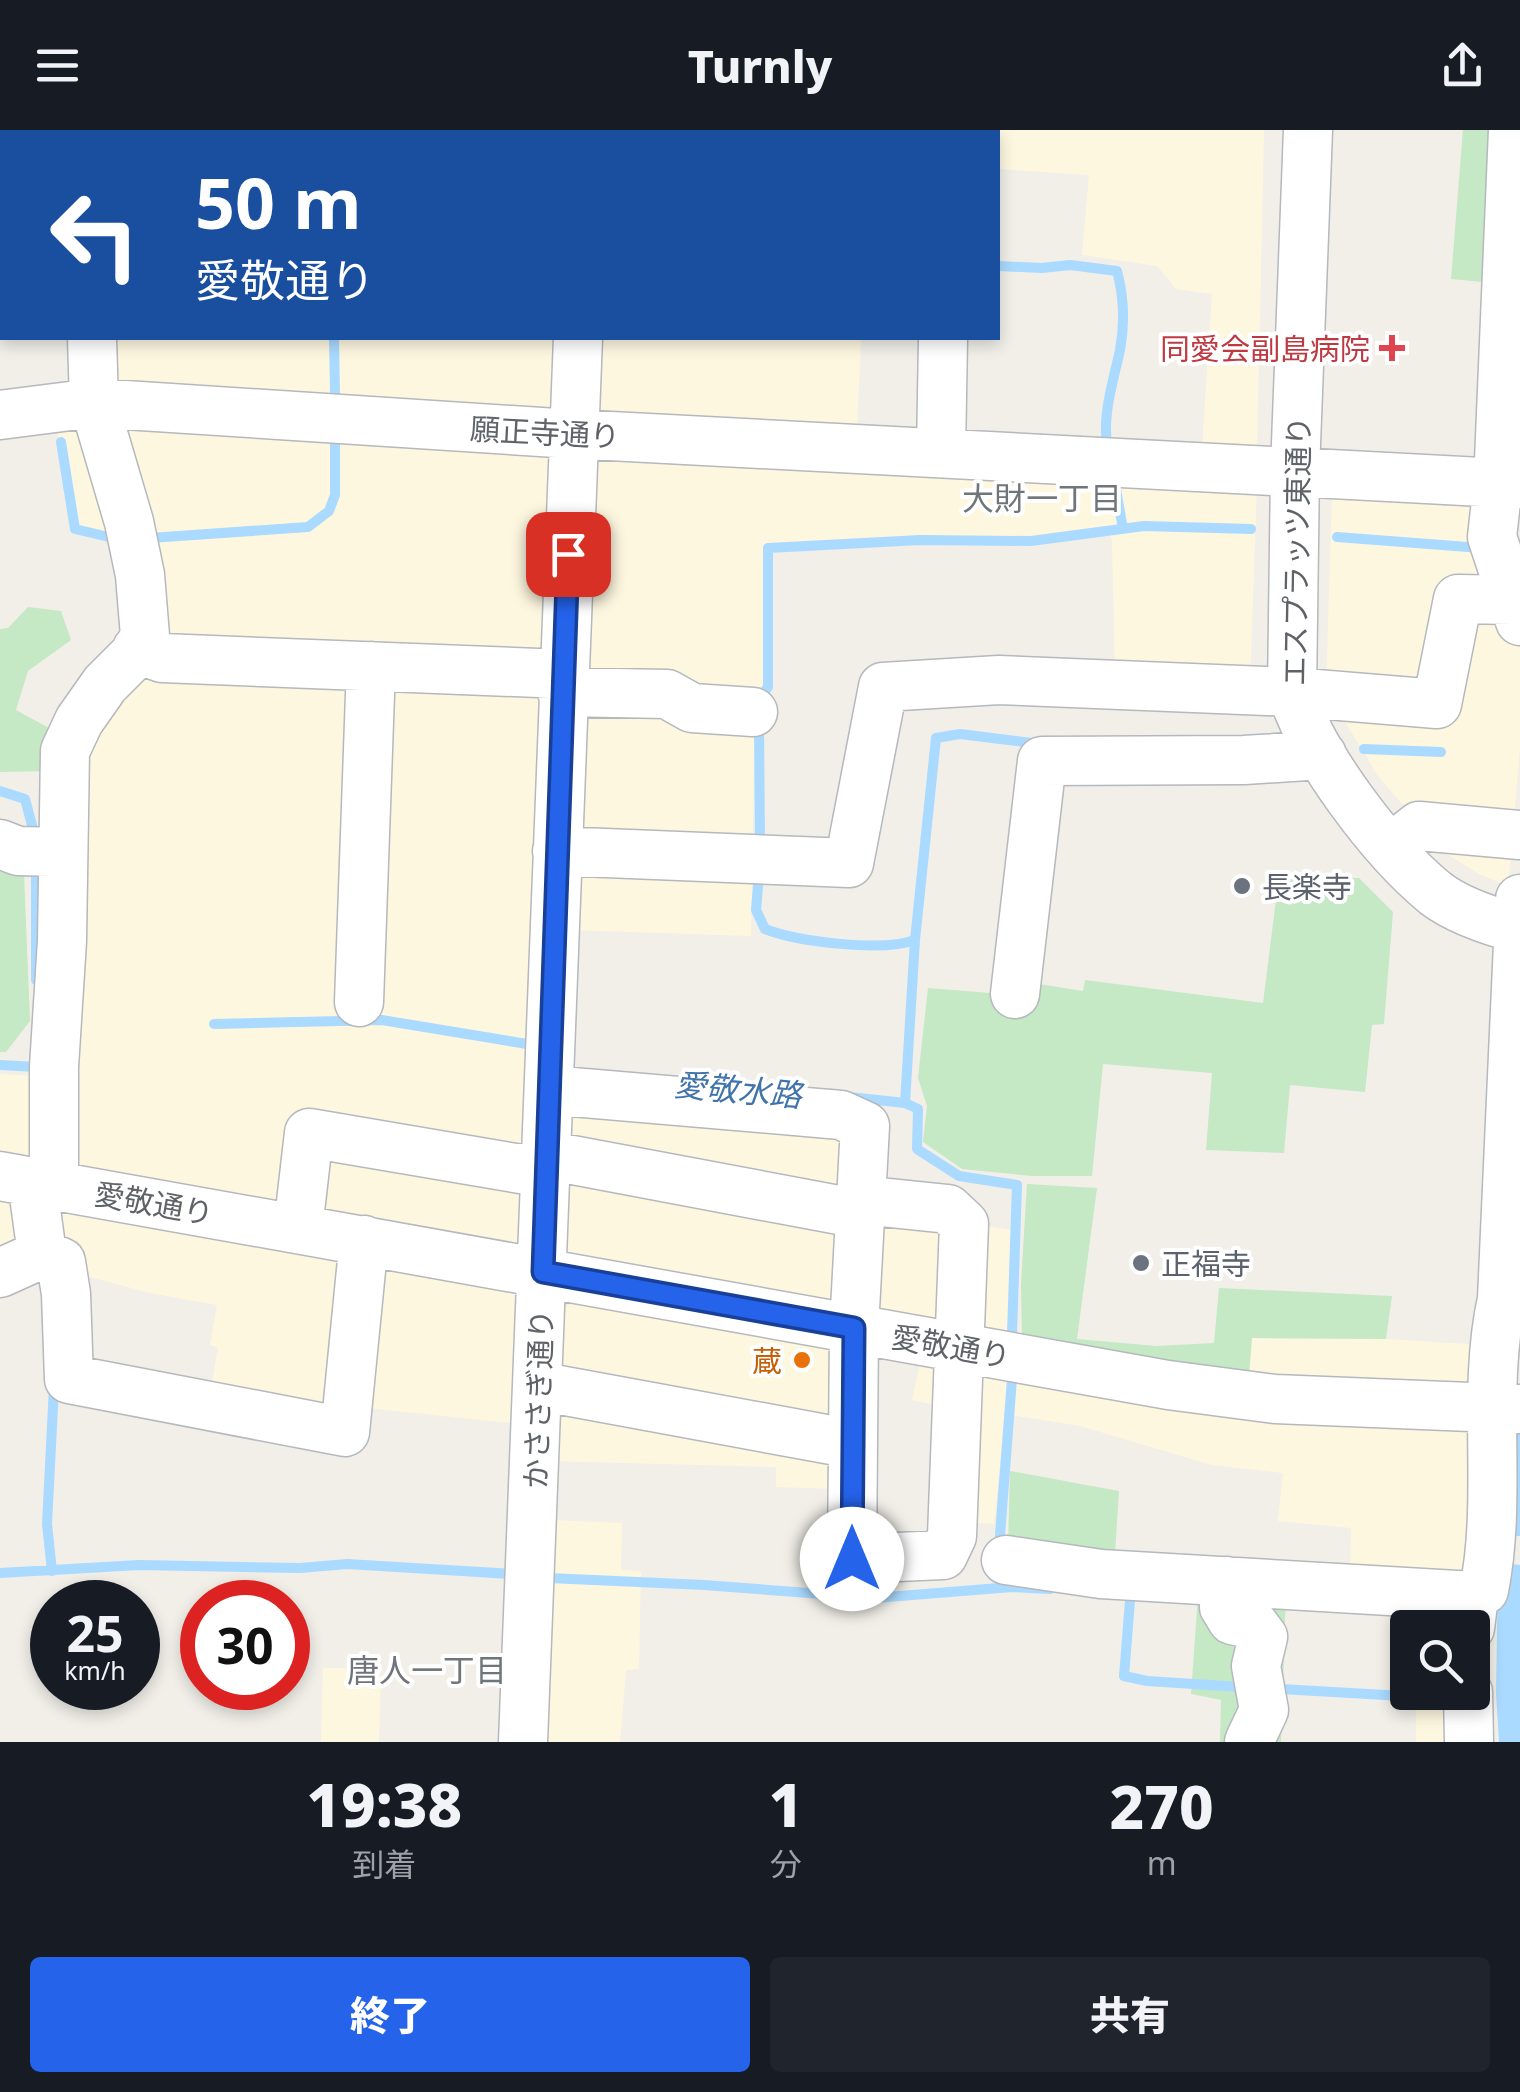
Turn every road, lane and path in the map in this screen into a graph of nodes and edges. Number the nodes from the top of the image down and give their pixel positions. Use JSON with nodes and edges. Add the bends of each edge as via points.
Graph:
{"nodes":[{"id":1,"x":1308,"y":130,"type":"edge"},
{"id":2,"x":1513,"y":130,"type":"edge"},
{"id":3,"x":92,"y":340,"type":"edge"},
{"id":4,"x":578,"y":340,"type":"edge"},
{"id":5,"x":942,"y":340,"type":"edge"},
{"id":6,"x":94,"y":403,"type":"junction"},
{"id":7,"x":13,"y":409,"type":"edge"},
{"id":8,"x":572,"y":434,"type":"junction"},
{"id":9,"x":941,"y":453,"type":"junction"},
{"id":10,"x":1295,"y":470,"type":"junction"},
{"id":11,"x":1509,"y":484,"type":"edge"},
{"id":12,"x":1506,"y":580,"type":"edge"},
{"id":13,"x":138,"y":649,"type":"junction"},
{"id":14,"x":371,"y":666,"type":"junction"},
{"id":15,"x":563,"y":683,"type":"junction"},
{"id":16,"x":1292,"y":692,"type":"junction"},
{"id":17,"x":752,"y":712,"type":"dead end"},
{"id":18,"x":1322,"y":755,"type":"junction"},
{"id":19,"x":1520,"y":835,"type":"edge"},
{"id":20,"x":1391,"y":848,"type":"junction"},
{"id":21,"x":31,"y":850,"type":"edge"},
{"id":22,"x":557,"y":851,"type":"junction"},
{"id":23,"x":1519,"y":918,"type":"edge"},
{"id":24,"x":1015,"y":994,"type":"dead end"},
{"id":25,"x":359,"y":1002,"type":"dead end"},
{"id":26,"x":549,"y":1090,"type":"junction"},
{"id":27,"x":547,"y":1162,"type":"junction"},
{"id":28,"x":29,"y":1181,"type":"edge"},
{"id":29,"x":861,"y":1207,"type":"junction"},
{"id":30,"x":298,"y":1228,"type":"junction"},
{"id":31,"x":364,"y":1240,"type":"junction"},
{"id":32,"x":21,"y":1264,"type":"edge"},
{"id":33,"x":543,"y":1272,"type":"junction"},
{"id":34,"x":854,"y":1328,"type":"junction"},
{"id":35,"x":959,"y":1347,"type":"junction"},
{"id":36,"x":538,"y":1386,"type":"junction"},
{"id":37,"x":1507,"y":1408,"type":"edge"},
{"id":38,"x":853,"y":1444,"type":"junction"},
{"id":39,"x":1006,"y":1560,"type":"dead end"},
{"id":40,"x":1229,"y":1600,"type":"junction"},
{"id":41,"x":1432,"y":1610,"type":"edge"},
{"id":42,"x":1473,"y":1610,"type":"edge"},
{"id":43,"x":1468,"y":1710,"type":"edge"},
{"id":44,"x":523,"y":1742,"type":"edge"},
{"id":45,"x":1248,"y":1742,"type":"edge"},
{"id":46,"x":1469,"y":1742,"type":"edge"}],
"edges":[{"from":1,"to":10,"type":"street","name":"エスプラッツ東通り"},
{"from":2,"to":11,"type":"street"},
{"from":3,"to":6,"type":"street"},
{"from":4,"to":8,"type":"street","name":"かささぎ通り"},
{"from":5,"to":9,"type":"street"},
{"from":6,"to":7,"type":"street","name":"願正寺通り"},
{"from":6,"to":8,"type":"street","name":"願正寺通り"},
{"from":6,"to":13,"type":"street","via":[[140,575],[145,636]]},
{"from":8,"to":9,"type":"street","name":"願正寺通り"},
{"from":8,"to":15,"type":"street","name":"かささぎ通り"},
{"from":9,"to":10,"type":"street","name":"願正寺通り"},
{"from":10,"to":11,"type":"street","name":"願正寺通り"},
{"from":10,"to":16,"type":"street","name":"エスプラッツ東通り"},
{"from":11,"to":12,"type":"street"},
{"from":12,"to":16,"type":"street","via":[[1458,599],[1438,704]]},
{"from":13,"to":14,"type":"street","via":[[162,658]]},
{"from":13,"to":21,"type":"street","via":[[79,721]]},
{"from":14,"to":15,"type":"street"},
{"from":14,"to":25,"type":"street"},
{"from":15,"to":17,"type":"street","via":[[666,694],[692,708]]},
{"from":15,"to":22,"type":"street","name":"かささぎ通り"},
{"from":16,"to":18,"type":"street","name":"エスプラッツ東通り"},
{"from":16,"to":22,"type":"street","via":[[999,680],[883,687],[850,863]]},
{"from":18,"to":20,"type":"street","name":"エスプラッツ東通り"},
{"from":18,"to":24,"type":"street","via":[[1042,760]]},
{"from":19,"to":20,"type":"street","via":[[1419,826]]},
{"from":20,"to":23,"type":"street","name":"エスプラッツ東通り","via":[[1437,895],[1486,918]]},
{"from":21,"to":28,"type":"street","via":[[62,941],[54,1068]]},
{"from":22,"to":26,"type":"street","name":"かささぎ通り"},
{"from":23,"to":37,"type":"street","via":[[1497,1322]]},
{"from":26,"to":27,"type":"street","name":"かささぎ通り"},
{"from":26,"to":29,"type":"street","via":[[842,1115],[866,1126]]},
{"from":27,"to":29,"type":"street","via":[[562,1158]]},
{"from":27,"to":30,"type":"street","via":[[521,1169],[309,1133]]},
{"from":27,"to":33,"type":"street","name":"かささぎ通り"},
{"from":28,"to":30,"type":"street","name":"愛敬通り"},
{"from":28,"to":32,"type":"street"},
{"from":29,"to":34,"type":"street"},
{"from":29,"to":35,"type":"street","via":[[948,1209],[964,1224]]},
{"from":30,"to":31,"type":"street","name":"愛敬通り"},
{"from":31,"to":32,"type":"street","via":[[345,1432],[69,1379],[61,1262]]},
{"from":31,"to":33,"type":"street","name":"愛敬通り"},
{"from":33,"to":34,"type":"street","name":"愛敬通り"},
{"from":33,"to":36,"type":"street","name":"かささぎ通り"},
{"from":34,"to":35,"type":"street","name":"愛敬通り"},
{"from":34,"to":38,"type":"street"},
{"from":35,"to":37,"type":"street","name":"愛敬通り","via":[[1275,1399]]},
{"from":35,"to":38,"type":"street","via":[[952,1536],[943,1555],[852,1559]]},
{"from":36,"to":38,"type":"street"},
{"from":36,"to":44,"type":"street","name":"かささぎ通り"},
{"from":37,"to":42,"type":"street","via":[[1492,1550]]},
{"from":39,"to":40,"type":"street"},
{"from":40,"to":41,"type":"street"},
{"from":40,"to":45,"type":"street","via":[[1263,1637],[1256,1666],[1264,1710]]},
{"from":43,"to":46,"type":"street"}]}
